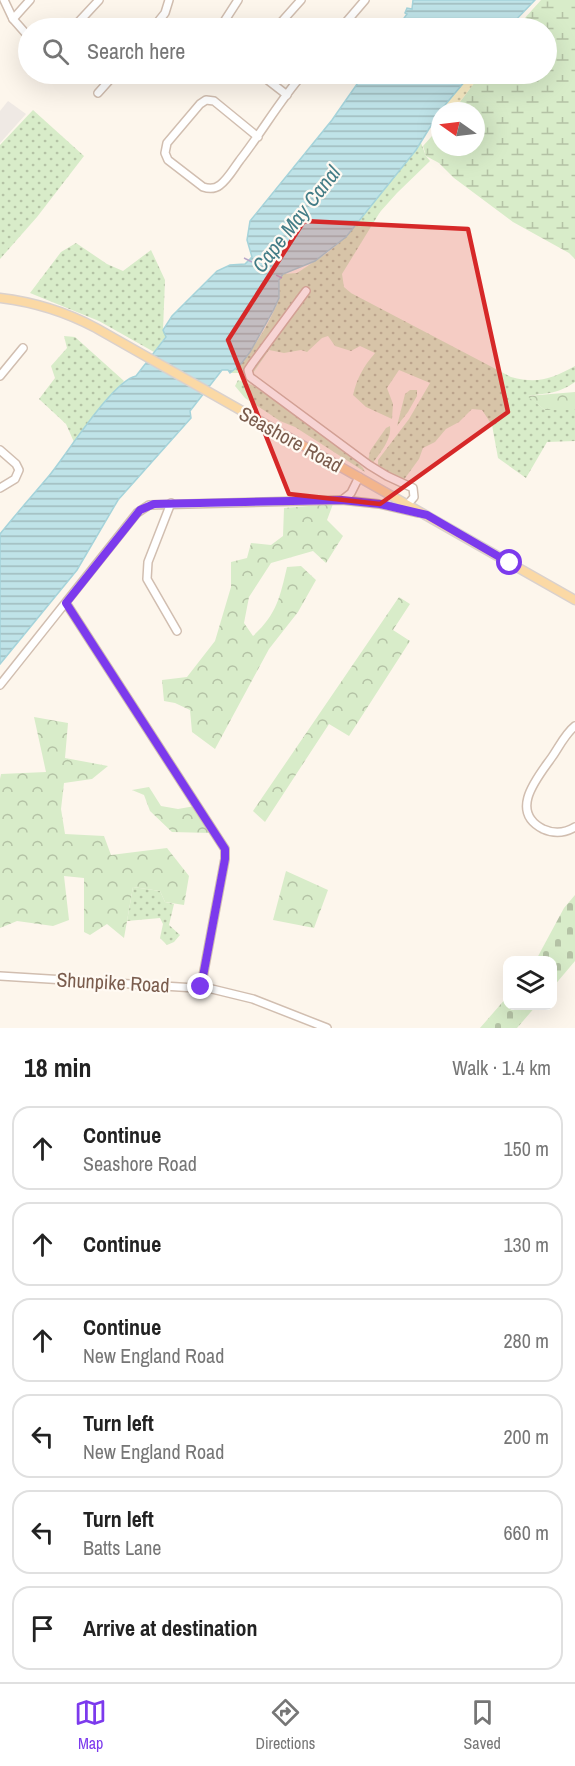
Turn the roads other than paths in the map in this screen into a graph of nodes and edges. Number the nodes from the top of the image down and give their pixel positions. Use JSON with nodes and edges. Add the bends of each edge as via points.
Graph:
{"nodes":[{"id":1,"x":3,"y":0,"type":"edge"},
{"id":2,"x":30,"y":0,"type":"edge"},
{"id":3,"x":169,"y":0,"type":"edge"},
{"id":4,"x":301,"y":0,"type":"edge"},
{"id":5,"x":365,"y":0,"type":"edge"},
{"id":6,"x":97,"y":1,"type":"edge"},
{"id":7,"x":234,"y":2,"type":"edge"},
{"id":8,"x":82,"y":18,"type":"edge"},
{"id":9,"x":161,"y":18,"type":"edge"},
{"id":10,"x":225,"y":18,"type":"edge"},
{"id":11,"x":285,"y":18,"type":"edge"},
{"id":12,"x":350,"y":18,"type":"edge"},
{"id":13,"x":13,"y":19,"type":"junction"},
{"id":14,"x":18,"y":25,"type":"edge"},
{"id":15,"x":106,"y":84,"type":"edge"},
{"id":16,"x":273,"y":84,"type":"edge"},
{"id":17,"x":295,"y":84,"type":"edge"},
{"id":18,"x":98,"y":93,"type":"dead end"},
{"id":19,"x":287,"y":95,"type":"junction"},
{"id":20,"x":258,"y":136,"type":"junction"},
{"id":21,"x":306,"y":291,"type":"dead end"},
{"id":22,"x":0,"y":298,"type":"edge"},
{"id":23,"x":22,"y":348,"type":"dead end"},
{"id":24,"x":0,"y":376,"type":"edge"},
{"id":25,"x":0,"y":450,"type":"edge"},
{"id":26,"x":359,"y":477,"type":"junction"},
{"id":27,"x":0,"y":488,"type":"edge"},
{"id":28,"x":342,"y":500,"type":"junction"},
{"id":29,"x":171,"y":503,"type":"junction"},
{"id":30,"x":408,"y":504,"type":"junction"},
{"id":31,"x":427,"y":515,"type":"junction"},
{"id":32,"x":575,"y":600,"type":"edge"},
{"id":33,"x":66,"y":603,"type":"junction"},
{"id":34,"x":177,"y":631,"type":"dead end"},
{"id":35,"x":0,"y":685,"type":"edge"},
{"id":36,"x":575,"y":726,"type":"edge"},
{"id":37,"x":575,"y":827,"type":"edge"},
{"id":38,"x":0,"y":976,"type":"edge"},
{"id":39,"x":201,"y":987,"type":"junction"},
{"id":40,"x":310,"y":1025,"type":"edge"},
{"id":41,"x":327,"y":1028,"type":"edge"}],
"edges":[{"from":1,"to":13,"type":"street"},
{"from":2,"to":13,"type":"street"},
{"from":3,"to":9,"type":"street"},
{"from":4,"to":11,"type":"street"},
{"from":5,"to":12,"type":"street"},
{"from":6,"to":8,"type":"street"},
{"from":7,"to":10,"type":"street"},
{"from":13,"to":14,"type":"street"},
{"from":15,"to":18,"type":"street"},
{"from":16,"to":19,"type":"street"},
{"from":17,"to":19,"type":"street"},
{"from":19,"to":20,"type":"street"},
{"from":20,"to":20,"type":"street","via":[[214,188],[207,188],[168,160],[165,153],[167,143],[206,100],[216,102]]},
{"from":21,"to":30,"type":"street","via":[[248,370],[250,376],[369,465],[413,488],[414,497]]},
{"from":22,"to":26,"type":"main road","name":"Seashore Road","via":[[68,315]]},
{"from":23,"to":24,"type":"street"},
{"from":25,"to":27,"type":"street","via":[[18,470],[15,479]]},
{"from":26,"to":28,"type":"street"},
{"from":26,"to":30,"type":"main road","name":"Seashore Road"},
{"from":28,"to":29,"type":"street"},
{"from":28,"to":31,"type":"street"},
{"from":29,"to":33,"type":"street","via":[[140,510]]},
{"from":29,"to":34,"type":"street","via":[[148,562],[147,579]]},
{"from":30,"to":31,"type":"main road","name":"Seashore Road"},
{"from":31,"to":32,"type":"main road","name":"Seashore Road"},
{"from":33,"to":35,"type":"street"},
{"from":33,"to":39,"type":"street","via":[[225,849]]},
{"from":36,"to":37,"type":"street","via":[[531,786],[527,802],[532,819],[546,830],[564,832]]},
{"from":38,"to":39,"type":"street","name":"Shunpike Road"},
{"from":39,"to":40,"type":"street","name":"Shunpike Road","via":[[239,994]]},
{"from":40,"to":41,"type":"street","name":"Shunpike Road"}]}
